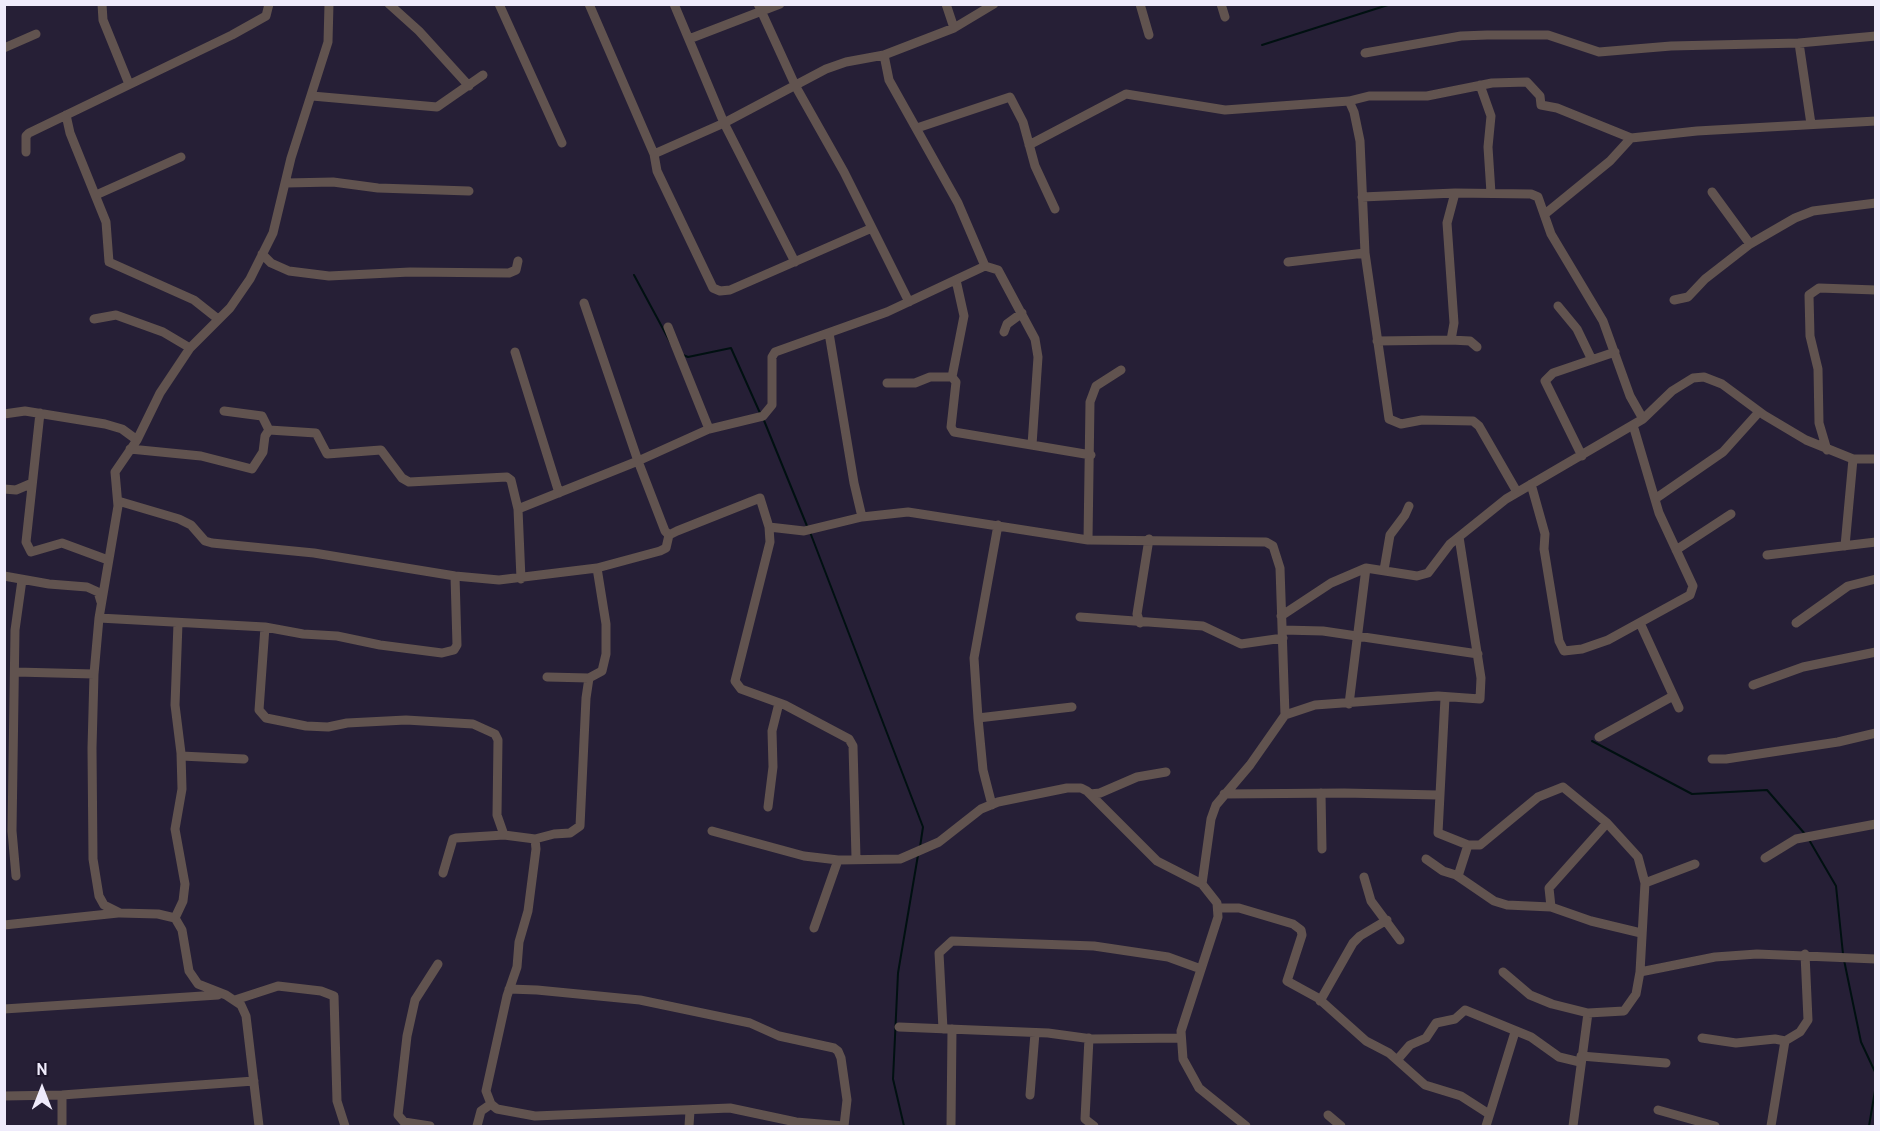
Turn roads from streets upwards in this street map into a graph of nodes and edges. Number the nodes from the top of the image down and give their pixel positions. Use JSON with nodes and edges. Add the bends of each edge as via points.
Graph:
{"nodes":[{"id":1,"x":102,"y":4,"type":"edge"},
{"id":2,"x":269,"y":4,"type":"edge"},
{"id":3,"x":329,"y":4,"type":"edge"},
{"id":4,"x":389,"y":4,"type":"edge"},
{"id":5,"x":499,"y":4,"type":"edge"},
{"id":6,"x":589,"y":4,"type":"edge"},
{"id":7,"x":674,"y":4,"type":"edge"},
{"id":8,"x":780,"y":4,"type":"edge"},
{"id":9,"x":946,"y":4,"type":"edge"},
{"id":10,"x":994,"y":4,"type":"edge"},
{"id":11,"x":1140,"y":4,"type":"edge"},
{"id":12,"x":1221,"y":4,"type":"edge"},
{"id":13,"x":760,"y":9,"type":"edge"},
{"id":14,"x":1225,"y":17,"type":"dead end"},
{"id":15,"x":954,"y":27,"type":"junction"},
{"id":16,"x":36,"y":34,"type":"dead end"},
{"id":17,"x":1149,"y":35,"type":"dead end"},
{"id":18,"x":1875,"y":36,"type":"edge"},
{"id":19,"x":689,"y":39,"type":"junction"},
{"id":20,"x":1799,"y":43,"type":"junction"},
{"id":21,"x":4,"y":48,"type":"edge"},
{"id":22,"x":1365,"y":53,"type":"dead end"},
{"id":23,"x":884,"y":55,"type":"junction"},
{"id":24,"x":483,"y":75,"type":"dead end"},
{"id":25,"x":129,"y":84,"type":"junction"},
{"id":26,"x":1480,"y":85,"type":"junction"},
{"id":27,"x":469,"y":86,"type":"junction"},
{"id":28,"x":796,"y":87,"type":"junction"},
{"id":29,"x":312,"y":96,"type":"junction"},
{"id":30,"x":1349,"y":101,"type":"junction"},
{"id":31,"x":66,"y":115,"type":"junction"},
{"id":32,"x":1875,"y":121,"type":"edge"},
{"id":33,"x":724,"y":123,"type":"junction"},
{"id":34,"x":1812,"y":124,"type":"junction"},
{"id":35,"x":917,"y":128,"type":"junction"},
{"id":36,"x":1631,"y":138,"type":"junction"},
{"id":37,"x":562,"y":143,"type":"dead end"},
{"id":38,"x":1029,"y":145,"type":"junction"},
{"id":39,"x":26,"y":152,"type":"dead end"},
{"id":40,"x":654,"y":154,"type":"junction"},
{"id":41,"x":181,"y":157,"type":"dead end"},
{"id":42,"x":286,"y":183,"type":"junction"},
{"id":43,"x":469,"y":191,"type":"dead end"},
{"id":44,"x":1712,"y":192,"type":"dead end"},
{"id":45,"x":1455,"y":193,"type":"junction"},
{"id":46,"x":1491,"y":193,"type":"junction"},
{"id":47,"x":96,"y":195,"type":"junction"},
{"id":48,"x":1362,"y":197,"type":"junction"},
{"id":49,"x":1875,"y":203,"type":"edge"},
{"id":50,"x":1055,"y":209,"type":"dead end"},
{"id":51,"x":1545,"y":214,"type":"junction"},
{"id":52,"x":872,"y":228,"type":"junction"},
{"id":53,"x":1750,"y":244,"type":"junction"},
{"id":54,"x":1365,"y":253,"type":"junction"},
{"id":55,"x":262,"y":254,"type":"junction"},
{"id":56,"x":518,"y":261,"type":"dead end"},
{"id":57,"x":795,"y":262,"type":"junction"},
{"id":58,"x":1288,"y":262,"type":"dead end"},
{"id":59,"x":985,"y":266,"type":"junction"},
{"id":60,"x":957,"y":280,"type":"junction"},
{"id":61,"x":1875,"y":290,"type":"edge"},
{"id":62,"x":1674,"y":300,"type":"dead end"},
{"id":63,"x":909,"y":302,"type":"junction"},
{"id":64,"x":584,"y":303,"type":"dead end"},
{"id":65,"x":1558,"y":306,"type":"dead end"},
{"id":66,"x":1022,"y":313,"type":"junction"},
{"id":67,"x":94,"y":319,"type":"dead end"},
{"id":68,"x":218,"y":320,"type":"junction"},
{"id":69,"x":668,"y":327,"type":"dead end"},
{"id":70,"x":1004,"y":332,"type":"dead end"},
{"id":71,"x":829,"y":333,"type":"junction"},
{"id":72,"x":1451,"y":340,"type":"junction"},
{"id":73,"x":1377,"y":341,"type":"junction"},
{"id":74,"x":1477,"y":347,"type":"dead end"},
{"id":75,"x":190,"y":348,"type":"junction"},
{"id":76,"x":515,"y":352,"type":"dead end"},
{"id":77,"x":1616,"y":352,"type":"junction"},
{"id":78,"x":1592,"y":360,"type":"junction"},
{"id":79,"x":1122,"y":370,"type":"dead end"},
{"id":80,"x":952,"y":377,"type":"junction"},
{"id":81,"x":888,"y":383,"type":"dead end"},
{"id":82,"x":224,"y":411,"type":"dead end"},
{"id":83,"x":1759,"y":412,"type":"junction"},
{"id":84,"x":40,"y":413,"type":"junction"},
{"id":85,"x":4,"y":414,"type":"edge"},
{"id":86,"x":1643,"y":419,"type":"junction"},
{"id":87,"x":1633,"y":425,"type":"junction"},
{"id":88,"x":709,"y":429,"type":"junction"},
{"id":89,"x":269,"y":430,"type":"junction"},
{"id":90,"x":137,"y":440,"type":"junction"},
{"id":91,"x":1032,"y":445,"type":"junction"},
{"id":92,"x":130,"y":449,"type":"junction"},
{"id":93,"x":1827,"y":450,"type":"junction"},
{"id":94,"x":1091,"y":455,"type":"junction"},
{"id":95,"x":1582,"y":456,"type":"junction"},
{"id":96,"x":1853,"y":459,"type":"junction"},
{"id":97,"x":1875,"y":459,"type":"edge"},
{"id":98,"x":638,"y":461,"type":"junction"},
{"id":99,"x":30,"y":484,"type":"junction"},
{"id":100,"x":1531,"y":484,"type":"junction"},
{"id":101,"x":4,"y":489,"type":"edge"},
{"id":102,"x":1517,"y":492,"type":"junction"},
{"id":103,"x":559,"y":494,"type":"junction"},
{"id":104,"x":1655,"y":499,"type":"junction"},
{"id":105,"x":117,"y":501,"type":"junction"},
{"id":106,"x":1409,"y":506,"type":"dead end"},
{"id":107,"x":518,"y":509,"type":"junction"},
{"id":108,"x":1731,"y":514,"type":"dead end"},
{"id":109,"x":862,"y":517,"type":"junction"},
{"id":110,"x":998,"y":525,"type":"junction"},
{"id":111,"x":769,"y":528,"type":"junction"},
{"id":112,"x":669,"y":535,"type":"junction"},
{"id":113,"x":1459,"y":537,"type":"junction"},
{"id":114,"x":1149,"y":539,"type":"junction"},
{"id":115,"x":1088,"y":540,"type":"junction"},
{"id":116,"x":1875,"y":542,"type":"edge"},
{"id":117,"x":1845,"y":546,"type":"junction"},
{"id":118,"x":1676,"y":550,"type":"junction"},
{"id":119,"x":1767,"y":555,"type":"dead end"},
{"id":120,"x":108,"y":560,"type":"junction"},
{"id":121,"x":597,"y":568,"type":"junction"},
{"id":122,"x":1366,"y":568,"type":"junction"},
{"id":123,"x":1384,"y":570,"type":"junction"},
{"id":124,"x":4,"y":576,"type":"edge"},
{"id":125,"x":455,"y":576,"type":"junction"},
{"id":126,"x":521,"y":579,"type":"junction"},
{"id":127,"x":1875,"y":579,"type":"edge"},
{"id":128,"x":21,"y":580,"type":"junction"},
{"id":129,"x":102,"y":603,"type":"junction"},
{"id":130,"x":1281,"y":616,"type":"junction"},
{"id":131,"x":1080,"y":617,"type":"dead end"},
{"id":132,"x":99,"y":618,"type":"junction"},
{"id":133,"x":1136,"y":620,"type":"junction"},
{"id":134,"x":178,"y":623,"type":"junction"},
{"id":135,"x":1640,"y":623,"type":"junction"},
{"id":136,"x":1796,"y":623,"type":"dead end"},
{"id":137,"x":265,"y":627,"type":"junction"},
{"id":138,"x":4,"y":630,"type":"edge"},
{"id":139,"x":15,"y":630,"type":"junction"},
{"id":140,"x":1283,"y":634,"type":"junction"},
{"id":141,"x":1360,"y":636,"type":"junction"},
{"id":142,"x":1875,"y":652,"type":"edge"},
{"id":143,"x":1478,"y":654,"type":"junction"},
{"id":144,"x":16,"y":672,"type":"junction"},
{"id":145,"x":94,"y":674,"type":"junction"},
{"id":146,"x":547,"y":676,"type":"dead end"},
{"id":147,"x":589,"y":678,"type":"junction"},
{"id":148,"x":1753,"y":685,"type":"dead end"},
{"id":149,"x":1673,"y":696,"type":"junction"},
{"id":150,"x":1444,"y":698,"type":"junction"},
{"id":151,"x":779,"y":703,"type":"junction"},
{"id":152,"x":1349,"y":704,"type":"junction"},
{"id":153,"x":1072,"y":706,"type":"dead end"},
{"id":154,"x":1679,"y":708,"type":"dead end"},
{"id":155,"x":1285,"y":715,"type":"junction"},
{"id":156,"x":978,"y":718,"type":"junction"},
{"id":157,"x":1875,"y":733,"type":"edge"},
{"id":158,"x":1599,"y":737,"type":"dead end"},
{"id":159,"x":181,"y":756,"type":"junction"},
{"id":160,"x":244,"y":759,"type":"dead end"},
{"id":161,"x":1712,"y":759,"type":"dead end"},
{"id":162,"x":1166,"y":772,"type":"dead end"},
{"id":163,"x":1321,"y":793,"type":"junction"},
{"id":164,"x":1090,"y":794,"type":"junction"},
{"id":165,"x":1224,"y":794,"type":"junction"},
{"id":166,"x":1438,"y":795,"type":"junction"},
{"id":167,"x":992,"y":805,"type":"junction"},
{"id":168,"x":768,"y":807,"type":"dead end"},
{"id":169,"x":1607,"y":824,"type":"junction"},
{"id":170,"x":1875,"y":824,"type":"edge"},
{"id":171,"x":8,"y":831,"type":"edge"},
{"id":172,"x":712,"y":831,"type":"dead end"},
{"id":173,"x":504,"y":835,"type":"junction"},
{"id":174,"x":535,"y":839,"type":"junction"},
{"id":175,"x":1468,"y":845,"type":"junction"},
{"id":176,"x":1322,"y":849,"type":"dead end"},
{"id":177,"x":856,"y":858,"type":"junction"},
{"id":178,"x":1765,"y":858,"type":"dead end"},
{"id":179,"x":1426,"y":859,"type":"dead end"},
{"id":180,"x":838,"y":860,"type":"junction"},
{"id":181,"x":1695,"y":864,"type":"dead end"},
{"id":182,"x":443,"y":873,"type":"dead end"},
{"id":183,"x":16,"y":876,"type":"dead end"},
{"id":184,"x":1458,"y":876,"type":"junction"},
{"id":185,"x":1364,"y":877,"type":"dead end"},
{"id":186,"x":1645,"y":883,"type":"junction"},
{"id":187,"x":1202,"y":884,"type":"junction"},
{"id":188,"x":1551,"y":907,"type":"junction"},
{"id":189,"x":1219,"y":908,"type":"junction"},
{"id":190,"x":120,"y":913,"type":"junction"},
{"id":191,"x":175,"y":918,"type":"junction"},
{"id":192,"x":1387,"y":920,"type":"junction"},
{"id":193,"x":4,"y":925,"type":"edge"},
{"id":194,"x":814,"y":928,"type":"dead end"},
{"id":195,"x":1641,"y":933,"type":"junction"},
{"id":196,"x":1400,"y":940,"type":"dead end"},
{"id":197,"x":1805,"y":954,"type":"junction"},
{"id":198,"x":1875,"y":959,"type":"edge"},
{"id":199,"x":438,"y":964,"type":"dead end"},
{"id":200,"x":1201,"y":969,"type":"junction"},
{"id":201,"x":1503,"y":972,"type":"dead end"},
{"id":202,"x":1640,"y":972,"type":"junction"},
{"id":203,"x":198,"y":984,"type":"junction"},
{"id":204,"x":509,"y":989,"type":"junction"},
{"id":205,"x":226,"y":994,"type":"junction"},
{"id":206,"x":193,"y":996,"type":"junction"},
{"id":207,"x":235,"y":1000,"type":"junction"},
{"id":208,"x":1320,"y":1001,"type":"junction"},
{"id":209,"x":4,"y":1009,"type":"edge"},
{"id":210,"x":1588,"y":1013,"type":"junction"},
{"id":211,"x":899,"y":1028,"type":"dead end"},
{"id":212,"x":948,"y":1029,"type":"junction"},
{"id":213,"x":1515,"y":1032,"type":"junction"},
{"id":214,"x":1035,"y":1033,"type":"junction"},
{"id":215,"x":1089,"y":1038,"type":"junction"},
{"id":216,"x":1181,"y":1038,"type":"junction"},
{"id":217,"x":1702,"y":1038,"type":"dead end"},
{"id":218,"x":1785,"y":1041,"type":"junction"},
{"id":219,"x":1581,"y":1059,"type":"junction"},
{"id":220,"x":1397,"y":1060,"type":"junction"},
{"id":221,"x":1666,"y":1063,"type":"dead end"},
{"id":222,"x":254,"y":1081,"type":"junction"},
{"id":223,"x":62,"y":1095,"type":"junction"},
{"id":224,"x":1030,"y":1095,"type":"dead end"},
{"id":225,"x":4,"y":1096,"type":"edge"},
{"id":226,"x":491,"y":1104,"type":"junction"},
{"id":227,"x":1658,"y":1110,"type":"dead end"},
{"id":228,"x":690,"y":1111,"type":"junction"},
{"id":229,"x":1489,"y":1114,"type":"junction"},
{"id":230,"x":542,"y":1115,"type":"junction"},
{"id":231,"x":1328,"y":1115,"type":"dead end"},
{"id":232,"x":62,"y":1126,"type":"edge"},
{"id":233,"x":259,"y":1126,"type":"edge"},
{"id":234,"x":345,"y":1126,"type":"edge"},
{"id":235,"x":419,"y":1126,"type":"edge"},
{"id":236,"x":430,"y":1126,"type":"edge"},
{"id":237,"x":477,"y":1126,"type":"edge"},
{"id":238,"x":543,"y":1126,"type":"edge"},
{"id":239,"x":689,"y":1126,"type":"edge"},
{"id":240,"x":844,"y":1126,"type":"edge"},
{"id":241,"x":951,"y":1126,"type":"edge"},
{"id":242,"x":1094,"y":1126,"type":"edge"},
{"id":243,"x":1246,"y":1126,"type":"edge"},
{"id":244,"x":1341,"y":1126,"type":"edge"},
{"id":245,"x":1486,"y":1126,"type":"edge"},
{"id":246,"x":1573,"y":1126,"type":"edge"},
{"id":247,"x":1715,"y":1126,"type":"edge"},
{"id":248,"x":1771,"y":1126,"type":"edge"}],
"edges":[{"from":1,"to":25,"type":"street","via":[[103,18]]},
{"from":2,"to":25,"type":"street","via":[[266,16]]},
{"from":3,"to":29,"type":"street","via":[[328,42]]},
{"from":4,"to":27,"type":"street"},
{"from":5,"to":37,"type":"street"},
{"from":6,"to":40,"type":"street"},
{"from":7,"to":19,"type":"street"},
{"from":8,"to":13,"type":"street"},
{"from":9,"to":15,"type":"street"},
{"from":10,"to":15,"type":"street"},
{"from":11,"to":17,"type":"street"},
{"from":12,"to":14,"type":"street"},
{"from":13,"to":19,"type":"street"},
{"from":13,"to":28,"type":"street"},
{"from":15,"to":23,"type":"street"},
{"from":16,"to":21,"type":"street"},
{"from":18,"to":20,"type":"street"},
{"from":19,"to":33,"type":"street"},
{"from":20,"to":22,"type":"street","via":[[1599,52],[1548,35],[1488,35]]},
{"from":20,"to":34,"type":"street"},
{"from":23,"to":28,"type":"street","via":[[846,62]]},
{"from":23,"to":35,"type":"street","via":[[889,80]]},
{"from":24,"to":27,"type":"street"},
{"from":25,"to":31,"type":"street"},
{"from":26,"to":30,"type":"street","via":[[1427,96],[1369,96]]},
{"from":26,"to":36,"type":"street","via":[[1527,82],[1540,96],[1541,105]]},
{"from":26,"to":46,"type":"street","via":[[1491,116]]},
{"from":27,"to":29,"type":"street","via":[[441,106],[428,108]]},
{"from":28,"to":33,"type":"street"},
{"from":28,"to":52,"type":"street"},
{"from":29,"to":42,"type":"street"},
{"from":30,"to":38,"type":"street","via":[[1225,110],[1126,94]]},
{"from":30,"to":48,"type":"street","via":[[1360,141]]},
{"from":31,"to":39,"type":"street","via":[[29,133]]},
{"from":31,"to":47,"type":"street"},
{"from":32,"to":34,"type":"street"},
{"from":33,"to":40,"type":"street"},
{"from":33,"to":57,"type":"street"},
{"from":34,"to":36,"type":"street"},
{"from":35,"to":38,"type":"street","via":[[1010,97]]},
{"from":35,"to":59,"type":"street","via":[[958,203]]},
{"from":36,"to":51,"type":"street","via":[[1610,161]]},
{"from":38,"to":50,"type":"street"},
{"from":40,"to":57,"type":"street","via":[[657,171],[713,288],[730,290]]},
{"from":41,"to":47,"type":"street"},
{"from":42,"to":43,"type":"street","via":[[333,182],[378,188]]},
{"from":42,"to":55,"type":"street","via":[[275,228]]},
{"from":44,"to":53,"type":"street"},
{"from":45,"to":46,"type":"street"},
{"from":45,"to":48,"type":"street"},
{"from":45,"to":72,"type":"street","via":[[1447,222],[1454,322]]},
{"from":46,"to":51,"type":"street","via":[[1536,195]]},
{"from":47,"to":68,"type":"street","via":[[107,228],[109,262],[194,300]]},
{"from":48,"to":54,"type":"street"},
{"from":49,"to":53,"type":"street","via":[[1814,211]]},
{"from":51,"to":77,"type":"street","via":[[1551,234],[1603,321]]},
{"from":52,"to":57,"type":"street"},
{"from":52,"to":63,"type":"street"},
{"from":53,"to":62,"type":"street","via":[[1688,297]]},
{"from":54,"to":58,"type":"street"},
{"from":54,"to":73,"type":"street"},
{"from":55,"to":56,"type":"street","via":[[289,271],[329,276],[509,273],[516,270]]},
{"from":55,"to":68,"type":"street","via":[[250,279]]},
{"from":59,"to":60,"type":"street"},
{"from":59,"to":66,"type":"street","via":[[998,270]]},
{"from":60,"to":63,"type":"street"},
{"from":60,"to":80,"type":"street","via":[[964,316]]},
{"from":61,"to":93,"type":"street","via":[[1819,288],[1809,295],[1810,336],[1818,369],[1819,423]]},
{"from":63,"to":71,"type":"street"},
{"from":64,"to":98,"type":"street"},
{"from":65,"to":78,"type":"street","via":[[1578,329]]},
{"from":66,"to":70,"type":"street","via":[[1007,324]]},
{"from":66,"to":91,"type":"street","via":[[1035,339],[1038,357]]},
{"from":67,"to":75,"type":"street","via":[[116,315],[163,332]]},
{"from":68,"to":75,"type":"street"},
{"from":69,"to":88,"type":"street"},
{"from":71,"to":88,"type":"street","via":[[775,352],[772,405],[768,412],[757,419]]},
{"from":71,"to":109,"type":"street"},
{"from":72,"to":73,"type":"street"},
{"from":72,"to":74,"type":"street","via":[[1470,341]]},
{"from":73,"to":102,"type":"street","via":[[1389,419],[1401,424],[1422,420],[1473,421]]},
{"from":75,"to":90,"type":"street","via":[[160,393]]},
{"from":76,"to":103,"type":"street"},
{"from":77,"to":78,"type":"street"},
{"from":77,"to":86,"type":"street","via":[[1630,396]]},
{"from":78,"to":95,"type":"street","via":[[1553,373],[1545,381]]},
{"from":79,"to":94,"type":"street","via":[[1092,390]]},
{"from":80,"to":81,"type":"street","via":[[930,376],[912,384]]},
{"from":80,"to":91,"type":"street","via":[[957,382],[951,427],[954,432]]},
{"from":82,"to":89,"type":"street","via":[[262,416]]},
{"from":83,"to":86,"type":"street","via":[[1722,384],[1704,377],[1682,384]]},
{"from":83,"to":93,"type":"street"},
{"from":83,"to":104,"type":"street","via":[[1723,452]]},
{"from":84,"to":85,"type":"street"},
{"from":84,"to":90,"type":"street","via":[[105,424],[122,429]]},
{"from":84,"to":99,"type":"street"},
{"from":86,"to":87,"type":"street"},
{"from":87,"to":95,"type":"street"},
{"from":87,"to":104,"type":"street"},
{"from":88,"to":98,"type":"street"},
{"from":89,"to":92,"type":"street","via":[[263,452],[252,469],[201,456]]},
{"from":89,"to":107,"type":"street","via":[[316,433],[327,454],[381,450],[402,478],[410,482],[507,477]]},
{"from":90,"to":92,"type":"street"},
{"from":91,"to":94,"type":"street"},
{"from":92,"to":105,"type":"street","via":[[115,472]]},
{"from":93,"to":96,"type":"street"},
{"from":94,"to":115,"type":"street"},
{"from":95,"to":100,"type":"street"},
{"from":96,"to":97,"type":"street"},
{"from":96,"to":117,"type":"street"},
{"from":98,"to":103,"type":"street"},
{"from":98,"to":112,"type":"street","via":[[664,531]]},
{"from":99,"to":101,"type":"street","via":[[16,490]]},
{"from":99,"to":120,"type":"street","via":[[31,517],[26,542],[31,552],[62,543]]},
{"from":100,"to":102,"type":"street"},
{"from":100,"to":135,"type":"street","via":[[1545,534],[1544,549],[1561,649],[1582,649]]},
{"from":102,"to":113,"type":"street"},
{"from":103,"to":107,"type":"street"},
{"from":104,"to":118,"type":"street"},
{"from":105,"to":120,"type":"street"},
{"from":105,"to":125,"type":"street","via":[[179,519],[212,543],[314,553]]},
{"from":106,"to":123,"type":"street","via":[[1390,535]]},
{"from":107,"to":126,"type":"street"},
{"from":108,"to":118,"type":"street"},
{"from":109,"to":110,"type":"street","via":[[908,512]]},
{"from":109,"to":111,"type":"street","via":[[804,531]]},
{"from":110,"to":115,"type":"street"},
{"from":110,"to":156,"type":"street","via":[[974,658]]},
{"from":111,"to":112,"type":"street","via":[[762,499],[758,498]]},
{"from":111,"to":151,"type":"street","via":[[770,542],[735,681],[741,689]]},
{"from":112,"to":121,"type":"street","via":[[666,548],[660,551]]},
{"from":113,"to":123,"type":"street","via":[[1422,576]]},
{"from":113,"to":143,"type":"street"},
{"from":114,"to":115,"type":"street"},
{"from":114,"to":130,"type":"street","via":[[1266,542],[1273,546],[1278,561]]},
{"from":114,"to":133,"type":"street"},
{"from":116,"to":117,"type":"street"},
{"from":117,"to":119,"type":"street"},
{"from":118,"to":135,"type":"street","via":[[1693,586],[1692,592]]},
{"from":120,"to":129,"type":"street"},
{"from":121,"to":126,"type":"street"},
{"from":121,"to":147,"type":"street","via":[[606,624],[606,654],[602,671]]},
{"from":122,"to":123,"type":"street"},
{"from":122,"to":130,"type":"street","via":[[1331,583]]},
{"from":122,"to":141,"type":"street"},
{"from":124,"to":128,"type":"street"},
{"from":125,"to":126,"type":"street"},
{"from":125,"to":137,"type":"street","via":[[457,645],[450,652]]},
{"from":127,"to":136,"type":"street","via":[[1848,586]]},
{"from":128,"to":129,"type":"street","via":[[87,587],[98,592]]},
{"from":128,"to":139,"type":"street"},
{"from":129,"to":132,"type":"street"},
{"from":130,"to":140,"type":"street"},
{"from":131,"to":133,"type":"street"},
{"from":132,"to":134,"type":"street"},
{"from":132,"to":145,"type":"street"},
{"from":133,"to":140,"type":"street","via":[[1203,626],[1241,644]]},
{"from":134,"to":137,"type":"street"},
{"from":134,"to":159,"type":"street","via":[[175,705]]},
{"from":135,"to":149,"type":"street"},
{"from":137,"to":173,"type":"street","via":[[259,710],[266,718],[328,727],[395,720],[473,724],[495,734],[497,815]]},
{"from":138,"to":139,"type":"street"},
{"from":139,"to":144,"type":"street"},
{"from":140,"to":141,"type":"street"},
{"from":140,"to":155,"type":"street"},
{"from":141,"to":143,"type":"street"},
{"from":141,"to":152,"type":"street"},
{"from":142,"to":148,"type":"street","via":[[1803,667]]},
{"from":143,"to":150,"type":"street","via":[[1480,699]]},
{"from":144,"to":145,"type":"street"},
{"from":144,"to":171,"type":"street"},
{"from":145,"to":190,"type":"street","via":[[94,880],[104,905]]},
{"from":146,"to":147,"type":"street"},
{"from":147,"to":174,"type":"street","via":[[580,826],[570,833]]},
{"from":149,"to":154,"type":"street"},
{"from":149,"to":158,"type":"street"},
{"from":150,"to":152,"type":"street"},
{"from":150,"to":166,"type":"street"},
{"from":151,"to":168,"type":"street","via":[[772,731]]},
{"from":151,"to":177,"type":"street","via":[[844,735],[853,746]]},
{"from":152,"to":155,"type":"street","via":[[1315,705]]},
{"from":153,"to":156,"type":"street"},
{"from":155,"to":165,"type":"street"},
{"from":156,"to":167,"type":"street","via":[[983,770]]},
{"from":157,"to":161,"type":"street","via":[[1838,742]]},
{"from":159,"to":160,"type":"street"},
{"from":159,"to":191,"type":"street","via":[[182,798],[175,829],[185,884]]},
{"from":162,"to":164,"type":"street","via":[[1137,777]]},
{"from":163,"to":165,"type":"street"},
{"from":163,"to":166,"type":"street"},
{"from":163,"to":176,"type":"street"},
{"from":164,"to":167,"type":"street","via":[[1081,788],[1067,788],[1021,795]]},
{"from":164,"to":187,"type":"street","via":[[1157,861]]},
{"from":165,"to":187,"type":"street","via":[[1211,819]]},
{"from":166,"to":175,"type":"street","via":[[1438,833]]},
{"from":167,"to":177,"type":"street","via":[[926,849],[900,859]]},
{"from":169,"to":175,"type":"street","via":[[1561,786],[1538,797],[1480,845]]},
{"from":169,"to":186,"type":"street","via":[[1638,857]]},
{"from":169,"to":188,"type":"street","via":[[1549,888]]},
{"from":170,"to":178,"type":"street","via":[[1796,839]]},
{"from":171,"to":183,"type":"street"},
{"from":172,"to":180,"type":"street","via":[[782,852]]},
{"from":173,"to":174,"type":"street"},
{"from":173,"to":182,"type":"street","via":[[453,839]]},
{"from":174,"to":204,"type":"street","via":[[528,910],[520,933],[518,967]]},
{"from":175,"to":184,"type":"street"},
{"from":177,"to":180,"type":"street"},
{"from":179,"to":184,"type":"street"},
{"from":180,"to":194,"type":"street"},
{"from":181,"to":186,"type":"street"},
{"from":184,"to":188,"type":"street","via":[[1487,897],[1507,905]]},
{"from":185,"to":192,"type":"street","via":[[1371,900]]},
{"from":186,"to":195,"type":"street"},
{"from":187,"to":189,"type":"street"},
{"from":188,"to":195,"type":"street"},
{"from":189,"to":200,"type":"street"},
{"from":189,"to":208,"type":"street","via":[[1249,910],[1301,930],[1286,979]]},
{"from":190,"to":191,"type":"street"},
{"from":190,"to":193,"type":"street"},
{"from":191,"to":203,"type":"street","via":[[184,939],[189,972]]},
{"from":192,"to":196,"type":"street"},
{"from":192,"to":208,"type":"street","via":[[1353,943]]},
{"from":195,"to":202,"type":"street"},
{"from":197,"to":198,"type":"street"},
{"from":197,"to":202,"type":"street","via":[[1715,957]]},
{"from":197,"to":218,"type":"street","via":[[1808,1020],[1800,1032]]},
{"from":199,"to":235,"type":"street","via":[[415,1000],[407,1036],[398,1114],[401,1121]]},
{"from":200,"to":212,"type":"street","via":[[1168,957],[1094,946],[952,941],[939,953]]},
{"from":200,"to":216,"type":"street"},
{"from":201,"to":210,"type":"street","via":[[1530,995]]},
{"from":202,"to":210,"type":"street","via":[[1629,1008],[1615,1013]]},
{"from":203,"to":205,"type":"street"},
{"from":203,"to":206,"type":"street"},
{"from":204,"to":226,"type":"street","via":[[486,1090]]},
{"from":204,"to":240,"type":"street","via":[[640,1000],[750,1023],[779,1036],[834,1048],[841,1058],[847,1100]]},
{"from":205,"to":206,"type":"street"},
{"from":205,"to":207,"type":"street"},
{"from":206,"to":209,"type":"street"},
{"from":207,"to":222,"type":"street","via":[[246,1016]]},
{"from":207,"to":234,"type":"street","via":[[278,987],[334,996],[337,1101]]},
{"from":208,"to":220,"type":"street","via":[[1366,1041]]},
{"from":210,"to":219,"type":"street"},
{"from":211,"to":212,"type":"street"},
{"from":212,"to":214,"type":"street"},
{"from":212,"to":241,"type":"street"},
{"from":213,"to":219,"type":"street","via":[[1532,1037],[1559,1057]]},
{"from":213,"to":220,"type":"street","via":[[1465,1010],[1455,1019],[1436,1023],[1426,1038],[1410,1045]]},
{"from":213,"to":229,"type":"street"},
{"from":214,"to":215,"type":"street"},
{"from":214,"to":224,"type":"street"},
{"from":215,"to":216,"type":"street"},
{"from":215,"to":242,"type":"street","via":[[1085,1119]]},
{"from":216,"to":243,"type":"street","via":[[1183,1059],[1199,1088]]},
{"from":217,"to":218,"type":"street","via":[[1736,1043],[1758,1039]]},
{"from":218,"to":248,"type":"street"},
{"from":219,"to":221,"type":"street"},
{"from":219,"to":246,"type":"street"},
{"from":220,"to":229,"type":"street","via":[[1425,1084],[1461,1096]]},
{"from":222,"to":223,"type":"street"},
{"from":222,"to":233,"type":"street"},
{"from":223,"to":225,"type":"street"},
{"from":223,"to":232,"type":"street"},
{"from":226,"to":230,"type":"street","via":[[506,1112]]},
{"from":226,"to":237,"type":"street","via":[[481,1111]]},
{"from":227,"to":247,"type":"street"},
{"from":228,"to":230,"type":"street"},
{"from":228,"to":239,"type":"street"},
{"from":228,"to":240,"type":"street","via":[[730,1108],[796,1122]]},
{"from":229,"to":245,"type":"street"},
{"from":230,"to":238,"type":"street"},
{"from":231,"to":244,"type":"street"},
{"from":235,"to":236,"type":"street"}]}
